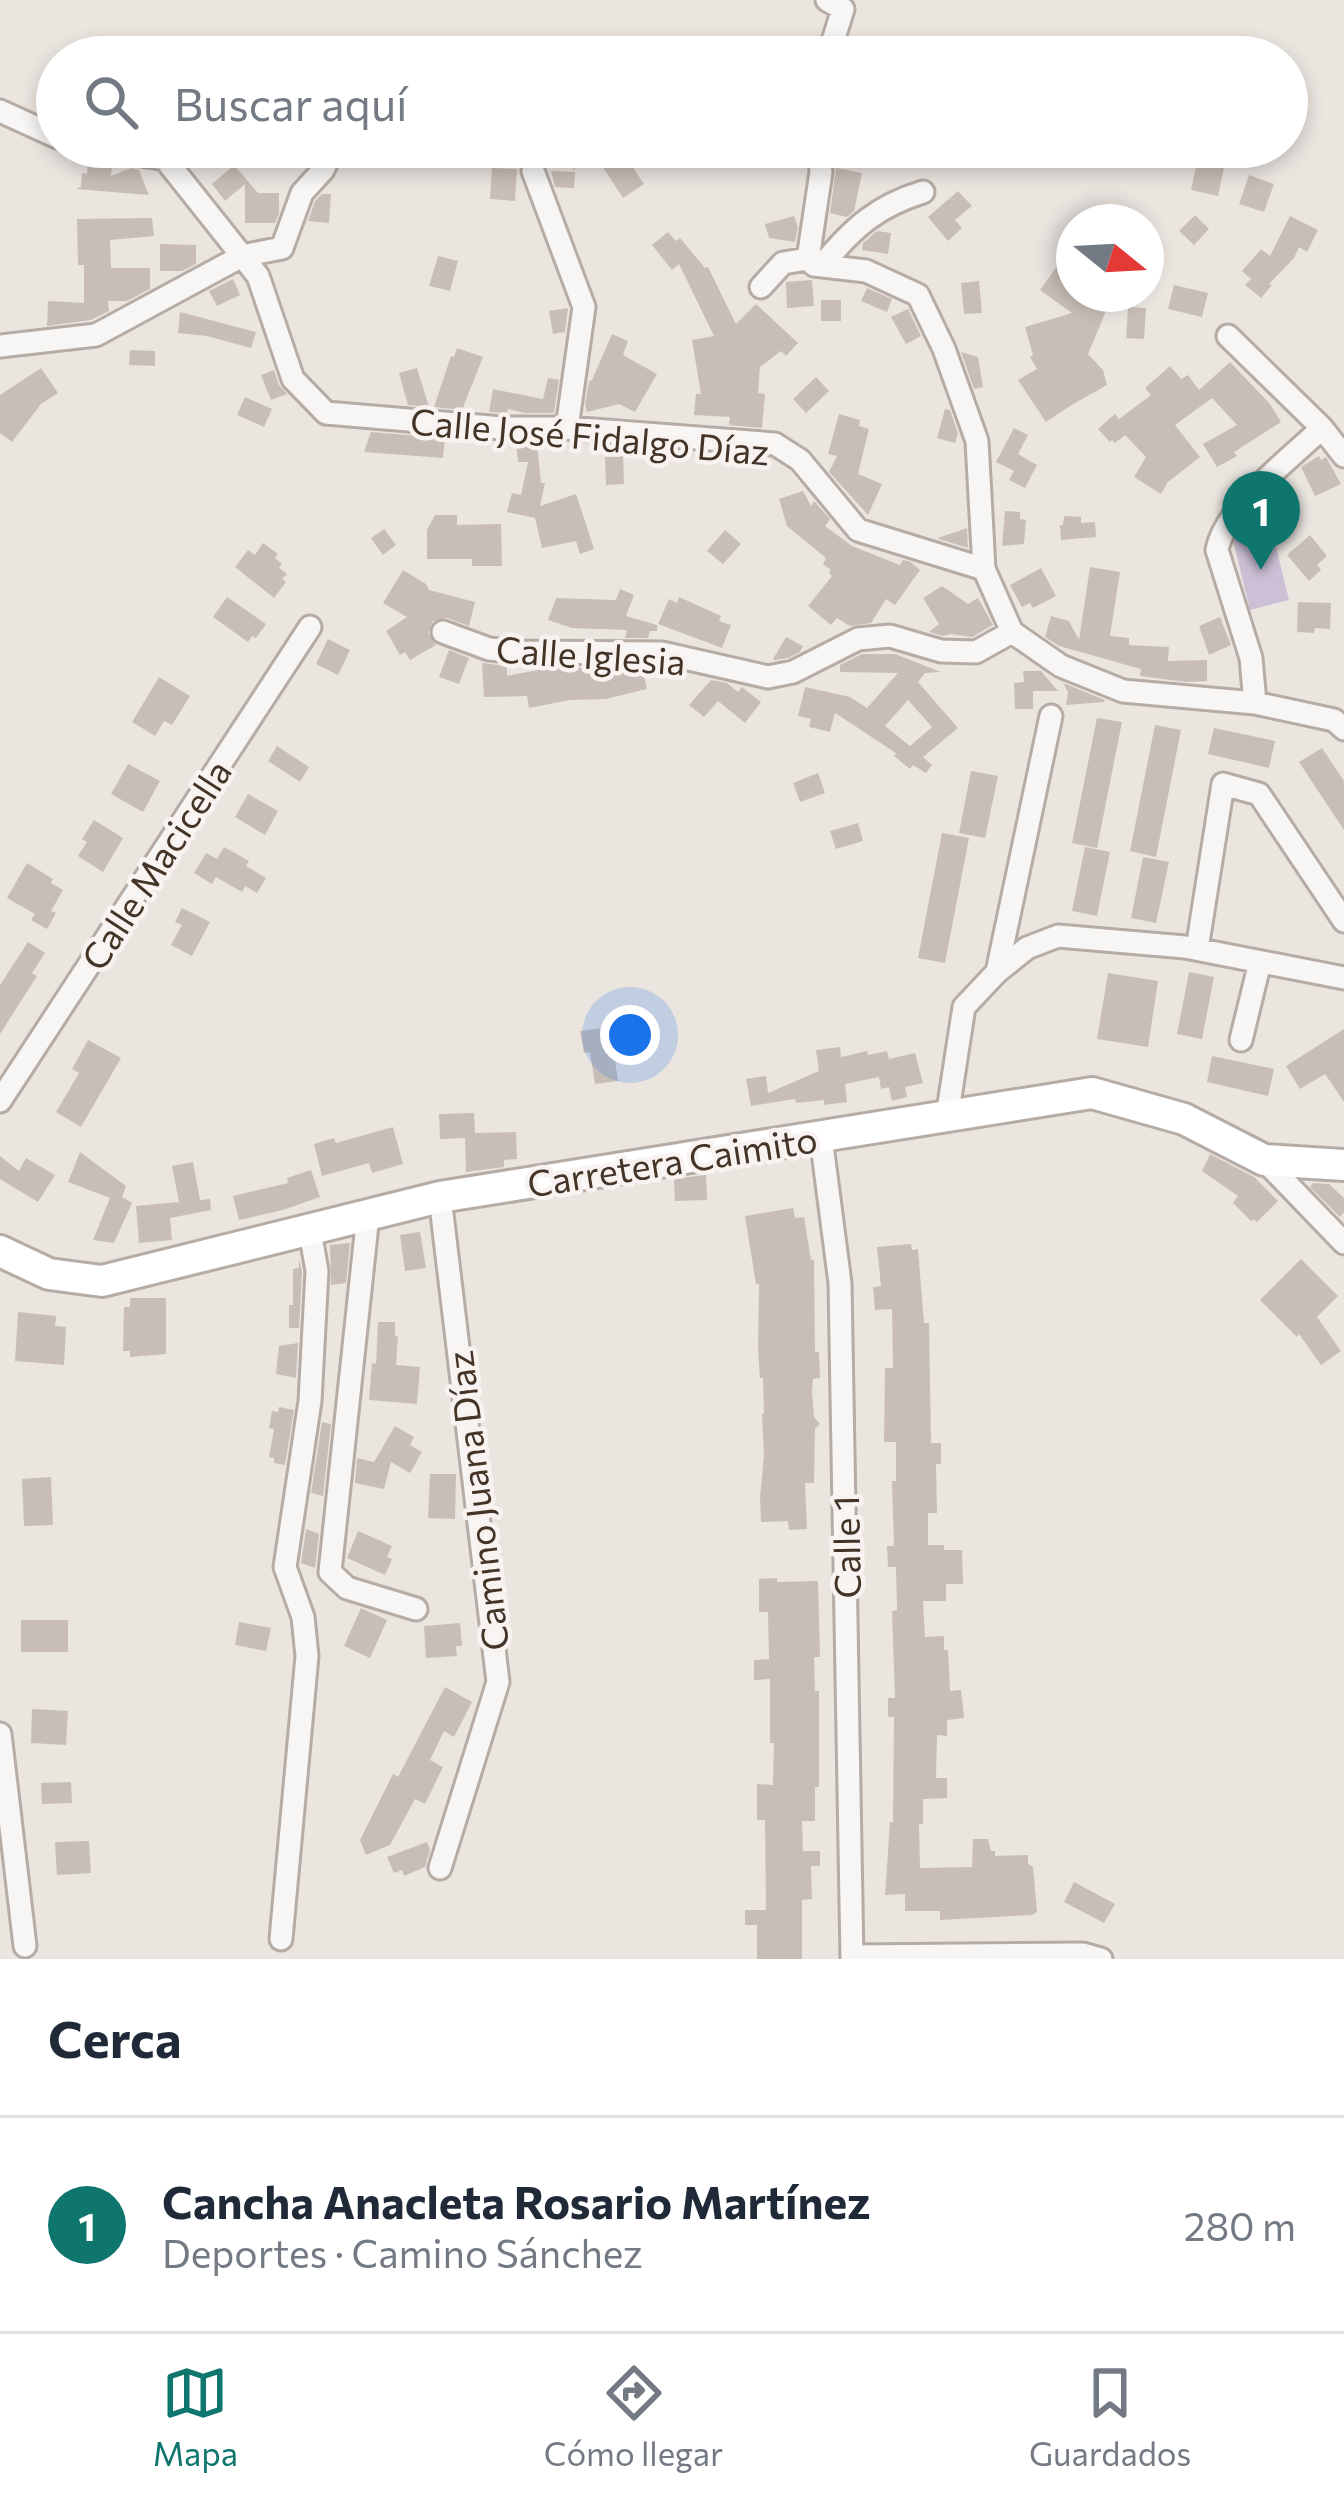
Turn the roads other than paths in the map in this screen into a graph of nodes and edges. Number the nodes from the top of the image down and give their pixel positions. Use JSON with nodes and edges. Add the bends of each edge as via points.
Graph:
{"nodes":[{"id":1,"x":827,"y":0,"type":"edge"},
{"id":2,"x":835,"y":36,"type":"edge"},
{"id":3,"x":0,"y":112,"type":"edge"},
{"id":4,"x":36,"y":127,"type":"edge"},
{"id":5,"x":172,"y":168,"type":"edge"},
{"id":6,"x":324,"y":168,"type":"edge"},
{"id":7,"x":821,"y":168,"type":"edge"},
{"id":8,"x":533,"y":171,"type":"dead end"},
{"id":9,"x":923,"y":192,"type":"dead end"},
{"id":10,"x":242,"y":256,"type":"junction"},
{"id":11,"x":816,"y":262,"type":"junction"},
{"id":12,"x":761,"y":287,"type":"dead end"},
{"id":13,"x":1228,"y":336,"type":"dead end"},
{"id":14,"x":0,"y":346,"type":"edge"},
{"id":15,"x":567,"y":428,"type":"junction"},
{"id":16,"x":1322,"y":428,"type":"junction"},
{"id":17,"x":1344,"y":455,"type":"edge"},
{"id":18,"x":984,"y":569,"type":"junction"},
{"id":19,"x":310,"y":627,"type":"dead end"},
{"id":20,"x":443,"y":632,"type":"dead end"},
{"id":21,"x":1012,"y":632,"type":"junction"},
{"id":22,"x":1255,"y":704,"type":"junction"},
{"id":23,"x":1051,"y":716,"type":"dead end"},
{"id":24,"x":1344,"y":729,"type":"edge"},
{"id":25,"x":1344,"y":920,"type":"edge"},
{"id":26,"x":1197,"y":949,"type":"junction"},
{"id":27,"x":1260,"y":962,"type":"junction"},
{"id":28,"x":997,"y":972,"type":"junction"},
{"id":29,"x":1344,"y":978,"type":"edge"},
{"id":30,"x":1240,"y":1040,"type":"dead end"},
{"id":31,"x":0,"y":1101,"type":"edge"},
{"id":32,"x":947,"y":1117,"type":"junction"},
{"id":33,"x":821,"y":1136,"type":"junction"},
{"id":34,"x":1264,"y":1160,"type":"junction"},
{"id":35,"x":1344,"y":1165,"type":"edge"},
{"id":36,"x":440,"y":1197,"type":"junction"},
{"id":37,"x":368,"y":1215,"type":"junction"},
{"id":38,"x":310,"y":1231,"type":"junction"},
{"id":39,"x":1344,"y":1243,"type":"edge"},
{"id":40,"x":0,"y":1251,"type":"edge"},
{"id":41,"x":416,"y":1609,"type":"dead end"},
{"id":42,"x":0,"y":1734,"type":"edge"},
{"id":43,"x":440,"y":1868,"type":"dead end"},
{"id":44,"x":281,"y":1939,"type":"dead end"},
{"id":45,"x":25,"y":1946,"type":"dead end"},
{"id":46,"x":851,"y":1958,"type":"edge"},
{"id":47,"x":1101,"y":1959,"type":"edge"}],
"edges":[{"from":1,"to":2,"type":"street","via":[[843,9]]},
{"from":3,"to":4,"type":"street"},
{"from":5,"to":10,"type":"street","name":"Calle José Fidalgo Díaz"},
{"from":6,"to":10,"type":"street","via":[[302,193],[282,248]]},
{"from":7,"to":11,"type":"street"},
{"from":8,"to":15,"type":"street","via":[[584,307]]},
{"from":9,"to":11,"type":"street","via":[[850,231]]},
{"from":10,"to":14,"type":"street","via":[[96,334]]},
{"from":10,"to":15,"type":"street","name":"Calle José Fidalgo Díaz","via":[[258,275],[292,379],[326,412]]},
{"from":11,"to":12,"type":"street","via":[[783,263]]},
{"from":11,"to":18,"type":"street","via":[[866,271],[918,295],[977,441]]},
{"from":13,"to":16,"type":"street"},
{"from":15,"to":18,"type":"street","name":"Calle José Fidalgo Díaz","via":[[775,445],[800,460],[858,530]]},
{"from":16,"to":17,"type":"street"},
{"from":16,"to":22,"type":"street","via":[[1237,508],[1217,550],[1251,658]]},
{"from":18,"to":21,"type":"street"},
{"from":19,"to":31,"type":"street","name":"Calle Macicella"},
{"from":20,"to":21,"type":"street","name":"Calle Iglesia","via":[[489,649],[662,653],[768,677],[859,639],[890,636],[976,652]]},
{"from":21,"to":22,"type":"street","via":[[1061,666],[1123,692]]},
{"from":22,"to":24,"type":"street"},
{"from":23,"to":28,"type":"street"},
{"from":25,"to":26,"type":"street","via":[[1259,794],[1222,784]]},
{"from":26,"to":27,"type":"street"},
{"from":26,"to":28,"type":"street","via":[[1058,936]]},
{"from":27,"to":29,"type":"street"},
{"from":27,"to":30,"type":"street"},
{"from":28,"to":32,"type":"street","via":[[964,1007]]},
{"from":32,"to":33,"type":"street","name":"Carretera Caimito"},
{"from":32,"to":34,"type":"street","name":"Carretera Caimito","via":[[1092,1093],[1184,1119]]},
{"from":33,"to":36,"type":"street","name":"Carretera Caimito"},
{"from":33,"to":46,"type":"street","name":"Calle 1","via":[[840,1283]]},
{"from":34,"to":35,"type":"street","name":"Carretera Caimito"},
{"from":34,"to":39,"type":"street"},
{"from":36,"to":37,"type":"street","name":"Carretera Caimito"},
{"from":36,"to":43,"type":"street","name":"Camino Juana Díaz","via":[[498,1682]]},
{"from":37,"to":38,"type":"street","name":"Carretera Caimito"},
{"from":37,"to":41,"type":"street","via":[[330,1572],[347,1588]]},
{"from":38,"to":40,"type":"street","name":"Carretera Caimito","via":[[102,1281],[49,1274]]},
{"from":38,"to":44,"type":"street","via":[[317,1271],[310,1401],[285,1567],[307,1656]]},
{"from":42,"to":45,"type":"street"},
{"from":46,"to":47,"type":"street"}]}
